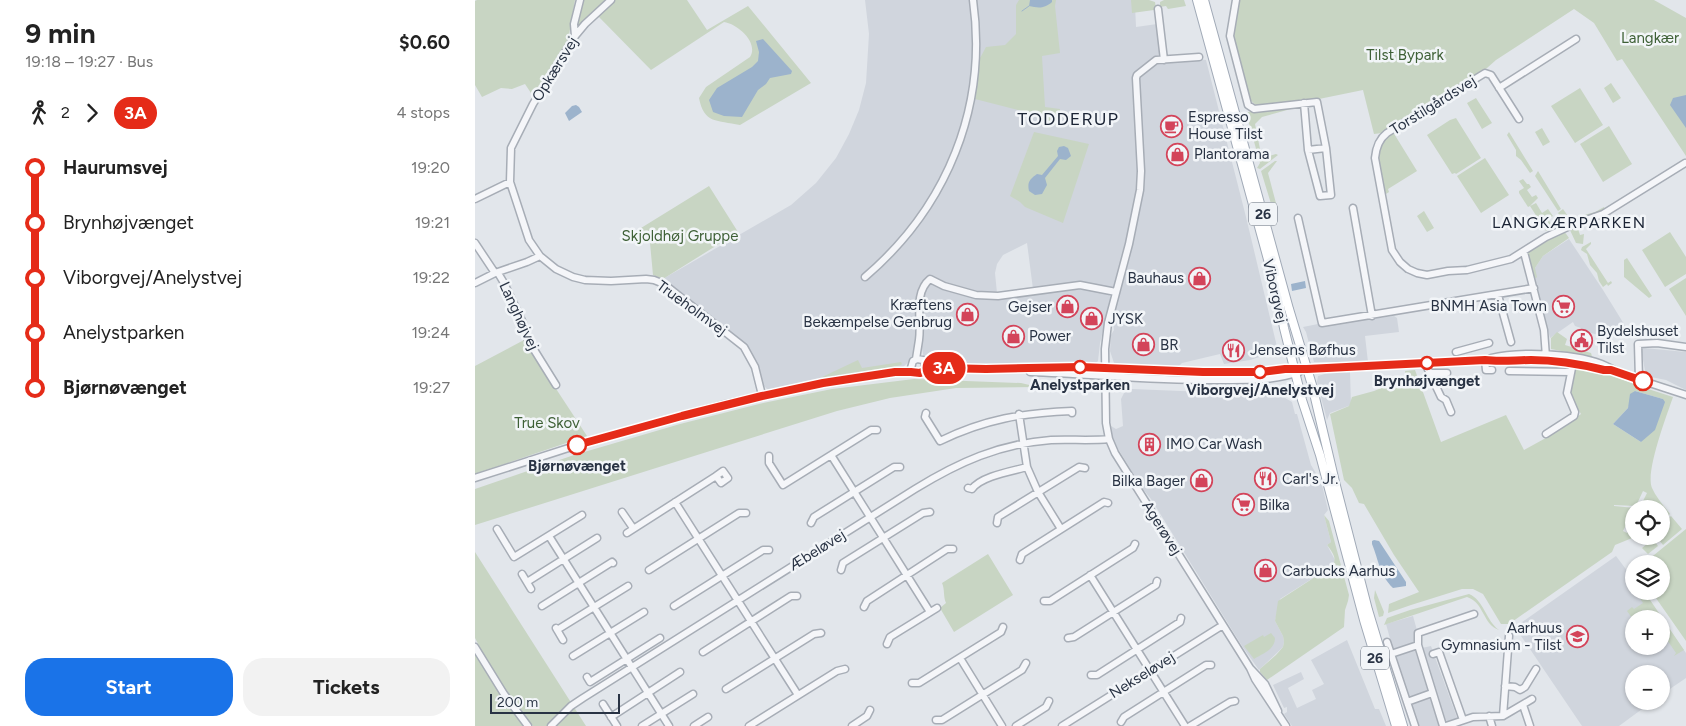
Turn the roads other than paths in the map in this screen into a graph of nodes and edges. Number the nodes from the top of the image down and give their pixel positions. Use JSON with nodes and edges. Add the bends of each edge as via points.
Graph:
{"nodes":[{"id":1,"x":580,"y":0,"type":"edge"},
{"id":2,"x":611,"y":0,"type":"edge"},
{"id":3,"x":973,"y":0,"type":"edge"},
{"id":4,"x":1197,"y":0,"type":"edge"},
{"id":5,"x":1204,"y":0,"type":"edge"},
{"id":6,"x":1237,"y":0,"type":"edge"},
{"id":7,"x":1158,"y":9,"type":"dead end"},
{"id":8,"x":575,"y":36,"type":"junction"},
{"id":9,"x":1575,"y":39,"type":"dead end"},
{"id":10,"x":1199,"y":57,"type":"dead end"},
{"id":11,"x":1164,"y":60,"type":"junction"},
{"id":12,"x":1499,"y":88,"type":"junction"},
{"id":13,"x":1304,"y":103,"type":"junction"},
{"id":14,"x":1519,"y":118,"type":"dead end"},
{"id":15,"x":1326,"y":148,"type":"junction"},
{"id":16,"x":1309,"y":150,"type":"junction"},
{"id":17,"x":1685,"y":163,"type":"edge"},
{"id":18,"x":510,"y":182,"type":"junction"},
{"id":19,"x":475,"y":199,"type":"edge"},
{"id":20,"x":1353,"y":208,"type":"dead end"},
{"id":21,"x":1298,"y":218,"type":"dead end"},
{"id":22,"x":475,"y":243,"type":"edge"},
{"id":23,"x":1525,"y":252,"type":"junction"},
{"id":24,"x":540,"y":256,"type":"junction"},
{"id":25,"x":496,"y":273,"type":"junction"},
{"id":26,"x":865,"y":277,"type":"dead end"},
{"id":27,"x":475,"y":283,"type":"edge"},
{"id":28,"x":1534,"y":288,"type":"junction"},
{"id":29,"x":1116,"y":292,"type":"junction"},
{"id":30,"x":1498,"y":295,"type":"junction"},
{"id":31,"x":1372,"y":316,"type":"junction"},
{"id":32,"x":1511,"y":342,"type":"dead end"},
{"id":33,"x":1489,"y":343,"type":"dead end"},
{"id":34,"x":1475,"y":347,"type":"junction"},
{"id":35,"x":1686,"y":347,"type":"edge"},
{"id":36,"x":1456,"y":352,"type":"dead end"},
{"id":37,"x":1546,"y":357,"type":"junction"},
{"id":38,"x":1476,"y":360,"type":"junction"},
{"id":39,"x":1485,"y":360,"type":"junction"},
{"id":40,"x":919,"y":361,"type":"junction"},
{"id":41,"x":1425,"y":363,"type":"junction"},
{"id":42,"x":1573,"y":363,"type":"junction"},
{"id":43,"x":943,"y":368,"type":"junction"},
{"id":44,"x":1105,"y":368,"type":"junction"},
{"id":45,"x":986,"y":369,"type":"junction"},
{"id":46,"x":1307,"y":369,"type":"junction"},
{"id":47,"x":1492,"y":370,"type":"dead end"},
{"id":48,"x":1611,"y":370,"type":"junction"},
{"id":49,"x":1295,"y":371,"type":"junction"},
{"id":50,"x":1509,"y":371,"type":"dead end"},
{"id":51,"x":895,"y":372,"type":"junction"},
{"id":52,"x":915,"y":372,"type":"junction"},
{"id":53,"x":923,"y":372,"type":"junction"},
{"id":54,"x":1571,"y":372,"type":"junction"},
{"id":55,"x":1429,"y":373,"type":"junction"},
{"id":56,"x":1447,"y":373,"type":"dead end"},
{"id":57,"x":1105,"y":376,"type":"junction"},
{"id":58,"x":1639,"y":380,"type":"junction"},
{"id":59,"x":556,"y":385,"type":"dead end"},
{"id":60,"x":1686,"y":395,"type":"edge"},
{"id":61,"x":762,"y":396,"type":"junction"},
{"id":62,"x":1451,"y":412,"type":"dead end"},
{"id":63,"x":926,"y":413,"type":"dead end"},
{"id":64,"x":1073,"y":413,"type":"dead end"},
{"id":65,"x":1019,"y":414,"type":"junction"},
{"id":66,"x":877,"y":430,"type":"dead end"},
{"id":67,"x":1546,"y":434,"type":"dead end"},
{"id":68,"x":1109,"y":439,"type":"junction"},
{"id":69,"x":1023,"y":444,"type":"junction"},
{"id":70,"x":831,"y":455,"type":"junction"},
{"id":71,"x":769,"y":456,"type":"dead end"},
{"id":72,"x":900,"y":467,"type":"dead end"},
{"id":73,"x":1027,"y":467,"type":"junction"},
{"id":74,"x":1085,"y":468,"type":"dead end"},
{"id":75,"x":716,"y":476,"type":"dead end"},
{"id":76,"x":475,"y":478,"type":"edge"},
{"id":77,"x":969,"y":488,"type":"dead end"},
{"id":78,"x":1038,"y":492,"type":"junction"},
{"id":79,"x":855,"y":493,"type":"junction"},
{"id":80,"x":675,"y":502,"type":"junction"},
{"id":81,"x":1108,"y":503,"type":"dead end"},
{"id":82,"x":622,"y":512,"type":"dead end"},
{"id":83,"x":930,"y":512,"type":"dead end"},
{"id":84,"x":746,"y":513,"type":"dead end"},
{"id":85,"x":582,"y":515,"type":"dead end"},
{"id":86,"x":870,"y":517,"type":"junction"},
{"id":87,"x":997,"y":523,"type":"dead end"},
{"id":88,"x":811,"y":524,"type":"dead end"},
{"id":89,"x":633,"y":528,"type":"junction"},
{"id":90,"x":497,"y":529,"type":"dead end"},
{"id":91,"x":1061,"y":529,"type":"junction"},
{"id":92,"x":627,"y":533,"type":"dead end"},
{"id":93,"x":549,"y":536,"type":"junction"},
{"id":94,"x":597,"y":538,"type":"dead end"},
{"id":95,"x":883,"y":538,"type":"junction"},
{"id":96,"x":699,"y":539,"type":"junction"},
{"id":97,"x":1135,"y":544,"type":"dead end"},
{"id":98,"x":953,"y":549,"type":"dead end"},
{"id":99,"x":769,"y":550,"type":"dead end"},
{"id":100,"x":563,"y":559,"type":"junction"},
{"id":101,"x":1020,"y":560,"type":"dead end"},
{"id":102,"x":613,"y":563,"type":"dead end"},
{"id":103,"x":649,"y":570,"type":"dead end"},
{"id":104,"x":841,"y":570,"type":"dead end"},
{"id":105,"x":522,"y":574,"type":"dead end"},
{"id":106,"x":906,"y":575,"type":"junction"},
{"id":107,"x":1090,"y":575,"type":"junction"},
{"id":108,"x":723,"y":576,"type":"junction"},
{"id":109,"x":1157,"y":581,"type":"dead end"},
{"id":110,"x":527,"y":582,"type":"junction"},
{"id":111,"x":579,"y":583,"type":"junction"},
{"id":112,"x":628,"y":586,"type":"dead end"},
{"id":113,"x":531,"y":589,"type":"dead end"},
{"id":114,"x":797,"y":596,"type":"dead end"},
{"id":115,"x":739,"y":601,"type":"junction"},
{"id":116,"x":1044,"y":601,"type":"dead end"},
{"id":117,"x":674,"y":606,"type":"dead end"},
{"id":118,"x":593,"y":607,"type":"junction"},
{"id":119,"x":864,"y":607,"type":"dead end"},
{"id":120,"x":937,"y":608,"type":"dead end"},
{"id":121,"x":644,"y":612,"type":"dead end"},
{"id":122,"x":929,"y":612,"type":"junction"},
{"id":123,"x":1114,"y":612,"type":"junction"},
{"id":124,"x":546,"y":613,"type":"dead end"},
{"id":125,"x":1474,"y":614,"type":"dead end"},
{"id":126,"x":1181,"y":618,"type":"dead end"},
{"id":127,"x":751,"y":621,"type":"junction"},
{"id":128,"x":1223,"y":625,"type":"junction"},
{"id":129,"x":1003,"y":627,"type":"dead end"},
{"id":130,"x":610,"y":632,"type":"junction"},
{"id":131,"x":821,"y":633,"type":"dead end"},
{"id":132,"x":1509,"y":636,"type":"dead end"},
{"id":133,"x":660,"y":638,"type":"dead end"},
{"id":134,"x":1068,"y":638,"type":"dead end"},
{"id":135,"x":563,"y":640,"type":"dead end"},
{"id":136,"x":1387,"y":642,"type":"dead end"},
{"id":137,"x":887,"y":644,"type":"dead end"},
{"id":138,"x":1418,"y":645,"type":"junction"},
{"id":139,"x":475,"y":647,"type":"edge"},
{"id":140,"x":1137,"y":649,"type":"junction"},
{"id":141,"x":703,"y":652,"type":"dead end"},
{"id":142,"x":1391,"y":654,"type":"junction"},
{"id":143,"x":1433,"y":654,"type":"dead end"},
{"id":144,"x":775,"y":658,"type":"junction"},
{"id":145,"x":959,"y":658,"type":"junction"},
{"id":146,"x":626,"y":659,"type":"junction"},
{"id":147,"x":577,"y":663,"type":"dead end"},
{"id":148,"x":1026,"y":663,"type":"dead end"},
{"id":149,"x":1211,"y":665,"type":"dead end"},
{"id":150,"x":631,"y":668,"type":"junction"},
{"id":151,"x":845,"y":669,"type":"dead end"},
{"id":152,"x":1150,"y":670,"type":"junction"},
{"id":153,"x":1536,"y":670,"type":"dead end"},
{"id":154,"x":680,"y":672,"type":"dead end"},
{"id":155,"x":1091,"y":675,"type":"dead end"},
{"id":156,"x":587,"y":677,"type":"dead end"},
{"id":157,"x":912,"y":683,"type":"dead end"},
{"id":158,"x":1505,"y":686,"type":"junction"},
{"id":159,"x":726,"y":688,"type":"dead end"},
{"id":160,"x":1164,"y":691,"type":"junction"},
{"id":161,"x":648,"y":693,"type":"junction"},
{"id":162,"x":1432,"y":693,"type":"junction"},
{"id":163,"x":693,"y":694,"type":"dead end"},
{"id":164,"x":798,"y":695,"type":"junction"},
{"id":165,"x":983,"y":695,"type":"junction"},
{"id":166,"x":1532,"y":699,"type":"dead end"},
{"id":167,"x":1049,"y":701,"type":"dead end"},
{"id":168,"x":1235,"y":701,"type":"dead end"},
{"id":169,"x":1407,"y":702,"type":"junction"},
{"id":170,"x":603,"y":704,"type":"dead end"},
{"id":171,"x":1523,"y":706,"type":"junction"},
{"id":172,"x":870,"y":710,"type":"dead end"},
{"id":173,"x":661,"y":714,"type":"junction"},
{"id":174,"x":611,"y":716,"type":"junction"},
{"id":175,"x":1489,"y":716,"type":"junction"},
{"id":176,"x":1503,"y":716,"type":"junction"},
{"id":177,"x":708,"y":717,"type":"dead end"},
{"id":178,"x":936,"y":720,"type":"dead end"},
{"id":179,"x":1463,"y":720,"type":"junction"},
{"id":180,"x":1121,"y":722,"type":"dead end"},
{"id":181,"x":528,"y":726,"type":"edge"},
{"id":182,"x":551,"y":726,"type":"edge"},
{"id":183,"x":617,"y":726,"type":"edge"},
{"id":184,"x":642,"y":726,"type":"edge"},
{"id":185,"x":669,"y":726,"type":"edge"},
{"id":186,"x":694,"y":726,"type":"edge"},
{"id":187,"x":749,"y":726,"type":"edge"},
{"id":188,"x":852,"y":726,"type":"edge"},
{"id":189,"x":1002,"y":726,"type":"edge"},
{"id":190,"x":1016,"y":726,"type":"edge"},
{"id":191,"x":1062,"y":726,"type":"edge"},
{"id":192,"x":1185,"y":726,"type":"edge"},
{"id":193,"x":1190,"y":726,"type":"edge"},
{"id":194,"x":1286,"y":726,"type":"edge"},
{"id":195,"x":1396,"y":726,"type":"edge"},
{"id":196,"x":1403,"y":726,"type":"edge"},
{"id":197,"x":1415,"y":726,"type":"edge"},
{"id":198,"x":1445,"y":726,"type":"edge"},
{"id":199,"x":1492,"y":726,"type":"edge"},
{"id":200,"x":1530,"y":726,"type":"edge"}],
"edges":[{"from":1,"to":8,"type":"street","via":[[574,24]]},
{"from":2,"to":8,"type":"street","name":"Opkærsvej"},
{"from":3,"to":26,"type":"street","via":[[977,43],[975,81],[954,158],[923,214],[896,248]]},
{"from":4,"to":49,"type":"main road","name":"Viborgvej","number":"26","via":[[1278,296]]},
{"from":5,"to":46,"type":"main road","name":"Viborgvej","number":"26"},
{"from":6,"to":13,"type":"street","via":[[1230,36],[1248,105],[1254,109]]},
{"from":7,"to":11,"type":"street"},
{"from":8,"to":18,"type":"street","name":"Opkærsvej","via":[[533,104],[511,148]]},
{"from":9,"to":12,"type":"street","name":"Torstilgårdsvej"},
{"from":10,"to":11,"type":"street"},
{"from":11,"to":29,"type":"street","via":[[1153,61],[1136,78],[1141,171],[1139,203]]},
{"from":12,"to":14,"type":"street","name":"Torstilgårdsvej"},
{"from":12,"to":23,"type":"street","name":"Torstilgårdsvej","via":[[1491,75],[1485,73],[1383,136],[1375,158],[1392,250],[1408,270],[1427,275],[1467,270],[1503,262]]},
{"from":13,"to":15,"type":"street","via":[[1317,102]]},
{"from":13,"to":16,"type":"street"},
{"from":15,"to":16,"type":"street"},
{"from":15,"to":16,"type":"street","via":[[1331,195],[1320,196]]},
{"from":17,"to":23,"type":"street","via":[[1603,214],[1545,237]]},
{"from":18,"to":19,"type":"street"},
{"from":18,"to":24,"type":"street","via":[[529,240]]},
{"from":20,"to":31,"type":"street"},
{"from":21,"to":31,"type":"street","via":[[1322,323]]},
{"from":22,"to":25,"type":"street"},
{"from":23,"to":28,"type":"street"},
{"from":24,"to":25,"type":"street"},
{"from":24,"to":61,"type":"street","name":"Trueholmvej","via":[[556,269],[585,280],[646,279],[663,284],[744,347],[755,367]]},
{"from":25,"to":27,"type":"street","name":"Langhøjvej"},
{"from":25,"to":59,"type":"street","name":"Langhøjvej","via":[[504,283],[528,340]]},
{"from":28,"to":30,"type":"street"},
{"from":28,"to":37,"type":"street","via":[[1544,330]]},
{"from":29,"to":40,"type":"street","via":[[1080,285],[998,296],[976,295],[930,279],[920,296]]},
{"from":29,"to":44,"type":"street","via":[[1108,323]]},
{"from":30,"to":31,"type":"street"},
{"from":30,"to":32,"type":"street"},
{"from":33,"to":34,"type":"street"},
{"from":34,"to":36,"type":"street"},
{"from":34,"to":38,"type":"street"},
{"from":35,"to":58,"type":"street","via":[[1638,344]]},
{"from":37,"to":39,"type":"street"},
{"from":37,"to":42,"type":"street"},
{"from":37,"to":48,"type":"street","via":[[1572,357]]},
{"from":38,"to":39,"type":"street"},
{"from":38,"to":41,"type":"street"},
{"from":39,"to":47,"type":"street","via":[[1486,370]]},
{"from":40,"to":43,"type":"street"},
{"from":40,"to":51,"type":"street"},
{"from":40,"to":52,"type":"street","via":[[911,368]]},
{"from":40,"to":53,"type":"street","via":[[926,367]]},
{"from":41,"to":46,"type":"street"},
{"from":41,"to":55,"type":"street"},
{"from":42,"to":48,"type":"street"},
{"from":42,"to":54,"type":"street"},
{"from":43,"to":45,"type":"street"},
{"from":43,"to":53,"type":"street"},
{"from":44,"to":45,"type":"street"},
{"from":44,"to":49,"type":"street"},
{"from":44,"to":57,"type":"street","name":"Agerøvej"},
{"from":45,"to":57,"type":"street"},
{"from":46,"to":49,"type":"street"},
{"from":46,"to":196,"type":"main road","name":"Viborgvej","number":"26","via":[[1368,610]]},
{"from":48,"to":58,"type":"street"},
{"from":49,"to":57,"type":"street","via":[[1282,377],[1251,380]]},
{"from":49,"to":195,"type":"main road","name":"Viborgvej","number":"26"},
{"from":50,"to":54,"type":"street"},
{"from":51,"to":52,"type":"street"},
{"from":51,"to":61,"type":"street"},
{"from":52,"to":53,"type":"street"},
{"from":54,"to":67,"type":"street","via":[[1567,393],[1574,416]]},
{"from":55,"to":56,"type":"street"},
{"from":55,"to":62,"type":"street"},
{"from":57,"to":68,"type":"street","name":"Agerøvej"},
{"from":58,"to":60,"type":"street"},
{"from":61,"to":76,"type":"street","via":[[609,436]]},
{"from":63,"to":65,"type":"street","via":[[925,417],[940,441],[971,427]]},
{"from":64,"to":65,"type":"street","via":[[1072,410]]},
{"from":65,"to":69,"type":"street"},
{"from":66,"to":70,"type":"street","via":[[871,430]]},
{"from":68,"to":69,"type":"street","name":"Æbeløvej"},
{"from":68,"to":128,"type":"street","name":"Agerøvej"},
{"from":69,"to":73,"type":"street"},
{"from":69,"to":86,"type":"street","name":"Æbeløvej","via":[[953,466]]},
{"from":70,"to":71,"type":"street","via":[[783,485],[769,463]]},
{"from":70,"to":79,"type":"street"},
{"from":72,"to":79,"type":"street","via":[[894,467]]},
{"from":73,"to":77,"type":"street"},
{"from":73,"to":78,"type":"street"},
{"from":74,"to":78,"type":"street","via":[[1079,467]]},
{"from":75,"to":80,"type":"street"},
{"from":78,"to":87,"type":"street","via":[[998,517]]},
{"from":78,"to":91,"type":"street"},
{"from":79,"to":86,"type":"street"},
{"from":79,"to":88,"type":"street","via":[[814,517]]},
{"from":80,"to":89,"type":"street"},
{"from":80,"to":96,"type":"street"},
{"from":81,"to":91,"type":"street","via":[[1104,502]]},
{"from":82,"to":89,"type":"street"},
{"from":83,"to":95,"type":"street","via":[[923,513]]},
{"from":84,"to":96,"type":"street","via":[[739,514]]},
{"from":85,"to":93,"type":"street"},
{"from":86,"to":95,"type":"street"},
{"from":86,"to":115,"type":"street","name":"Æbeløvej"},
{"from":89,"to":92,"type":"street"},
{"from":90,"to":93,"type":"street","via":[[514,557]]},
{"from":91,"to":101,"type":"street","via":[[1021,554]]},
{"from":93,"to":100,"type":"street"},
{"from":94,"to":100,"type":"street"},
{"from":95,"to":104,"type":"street","via":[[843,563]]},
{"from":95,"to":106,"type":"street"},
{"from":96,"to":103,"type":"street"},
{"from":96,"to":108,"type":"street"},
{"from":97,"to":107,"type":"street"},
{"from":98,"to":106,"type":"street","via":[[947,549]]},
{"from":99,"to":108,"type":"street","via":[[763,550]]},
{"from":100,"to":110,"type":"street"},
{"from":100,"to":111,"type":"street"},
{"from":102,"to":111,"type":"street"},
{"from":105,"to":110,"type":"street"},
{"from":106,"to":119,"type":"street","via":[[867,600]]},
{"from":106,"to":122,"type":"street"},
{"from":107,"to":116,"type":"street"},
{"from":107,"to":123,"type":"street"},
{"from":108,"to":115,"type":"street"},
{"from":108,"to":117,"type":"street"},
{"from":109,"to":123,"type":"street","via":[[1156,586]]},
{"from":110,"to":113,"type":"street"},
{"from":111,"to":118,"type":"street"},
{"from":111,"to":124,"type":"street","via":[[541,605]]},
{"from":112,"to":118,"type":"street"},
{"from":114,"to":127,"type":"street","via":[[791,596]]},
{"from":115,"to":127,"type":"street"},
{"from":115,"to":150,"type":"street","name":"Æbeløvej"},
{"from":118,"to":130,"type":"street"},
{"from":118,"to":135,"type":"street","via":[[556,629]]},
{"from":120,"to":122,"type":"street"},
{"from":121,"to":130,"type":"street"},
{"from":122,"to":137,"type":"street","via":[[890,637]]},
{"from":123,"to":134,"type":"street"},
{"from":123,"to":140,"type":"street"},
{"from":125,"to":138,"type":"street","via":[[1418,633]]},
{"from":126,"to":140,"type":"street","via":[[1180,622]]},
{"from":127,"to":141,"type":"street"},
{"from":127,"to":144,"type":"street"},
{"from":128,"to":152,"type":"street","name":"Nekseløvej"},
{"from":128,"to":194,"type":"street","name":"Agerøvej"},
{"from":129,"to":145,"type":"street","via":[[1001,632]]},
{"from":130,"to":146,"type":"street"},
{"from":130,"to":147,"type":"street","via":[[572,654]]},
{"from":131,"to":144,"type":"street"},
{"from":132,"to":158,"type":"street"},
{"from":133,"to":146,"type":"street"},
{"from":136,"to":142,"type":"street"},
{"from":138,"to":142,"type":"street"},
{"from":138,"to":162,"type":"street"},
{"from":139,"to":181,"type":"street"},
{"from":140,"to":152,"type":"street"},
{"from":140,"to":155,"type":"street","via":[[1097,675]]},
{"from":142,"to":169,"type":"street"},
{"from":143,"to":179,"type":"street","via":[[1439,652]]},
{"from":144,"to":159,"type":"street"},
{"from":144,"to":164,"type":"street"},
{"from":145,"to":157,"type":"street","via":[[919,684]]},
{"from":145,"to":165,"type":"street"},
{"from":146,"to":150,"type":"street"},
{"from":146,"to":156,"type":"street","via":[[590,682]]},
{"from":148,"to":165,"type":"street","via":[[1022,670]]},
{"from":149,"to":160,"type":"street"},
{"from":150,"to":161,"type":"street"},
{"from":150,"to":182,"type":"street","name":"Æbeløvej","via":[[577,702]]},
{"from":151,"to":164,"type":"street"},
{"from":152,"to":160,"type":"street"},
{"from":152,"to":191,"type":"street","name":"Nekseløvej"},
{"from":153,"to":158,"type":"street","via":[[1520,690]]},
{"from":154,"to":161,"type":"street"},
{"from":158,"to":176,"type":"street"},
{"from":160,"to":180,"type":"street","via":[[1124,716]]},
{"from":160,"to":192,"type":"street"},
{"from":161,"to":173,"type":"street"},
{"from":161,"to":174,"type":"street"},
{"from":162,"to":169,"type":"street"},
{"from":162,"to":198,"type":"street"},
{"from":163,"to":173,"type":"street"},
{"from":164,"to":187,"type":"street"},
{"from":165,"to":178,"type":"street","via":[[942,720]]},
{"from":165,"to":189,"type":"street"},
{"from":166,"to":171,"type":"street"},
{"from":167,"to":190,"type":"street","via":[[1046,707]]},
{"from":168,"to":193,"type":"street"},
{"from":169,"to":197,"type":"street"},
{"from":170,"to":174,"type":"street"},
{"from":171,"to":176,"type":"street"},
{"from":171,"to":200,"type":"street"},
{"from":172,"to":188,"type":"street"},
{"from":173,"to":184,"type":"street"},
{"from":173,"to":185,"type":"street"},
{"from":174,"to":183,"type":"street"},
{"from":175,"to":176,"type":"street"},
{"from":175,"to":179,"type":"street"},
{"from":175,"to":199,"type":"street"},
{"from":177,"to":186,"type":"street"},
{"from":179,"to":198,"type":"street"}]}
